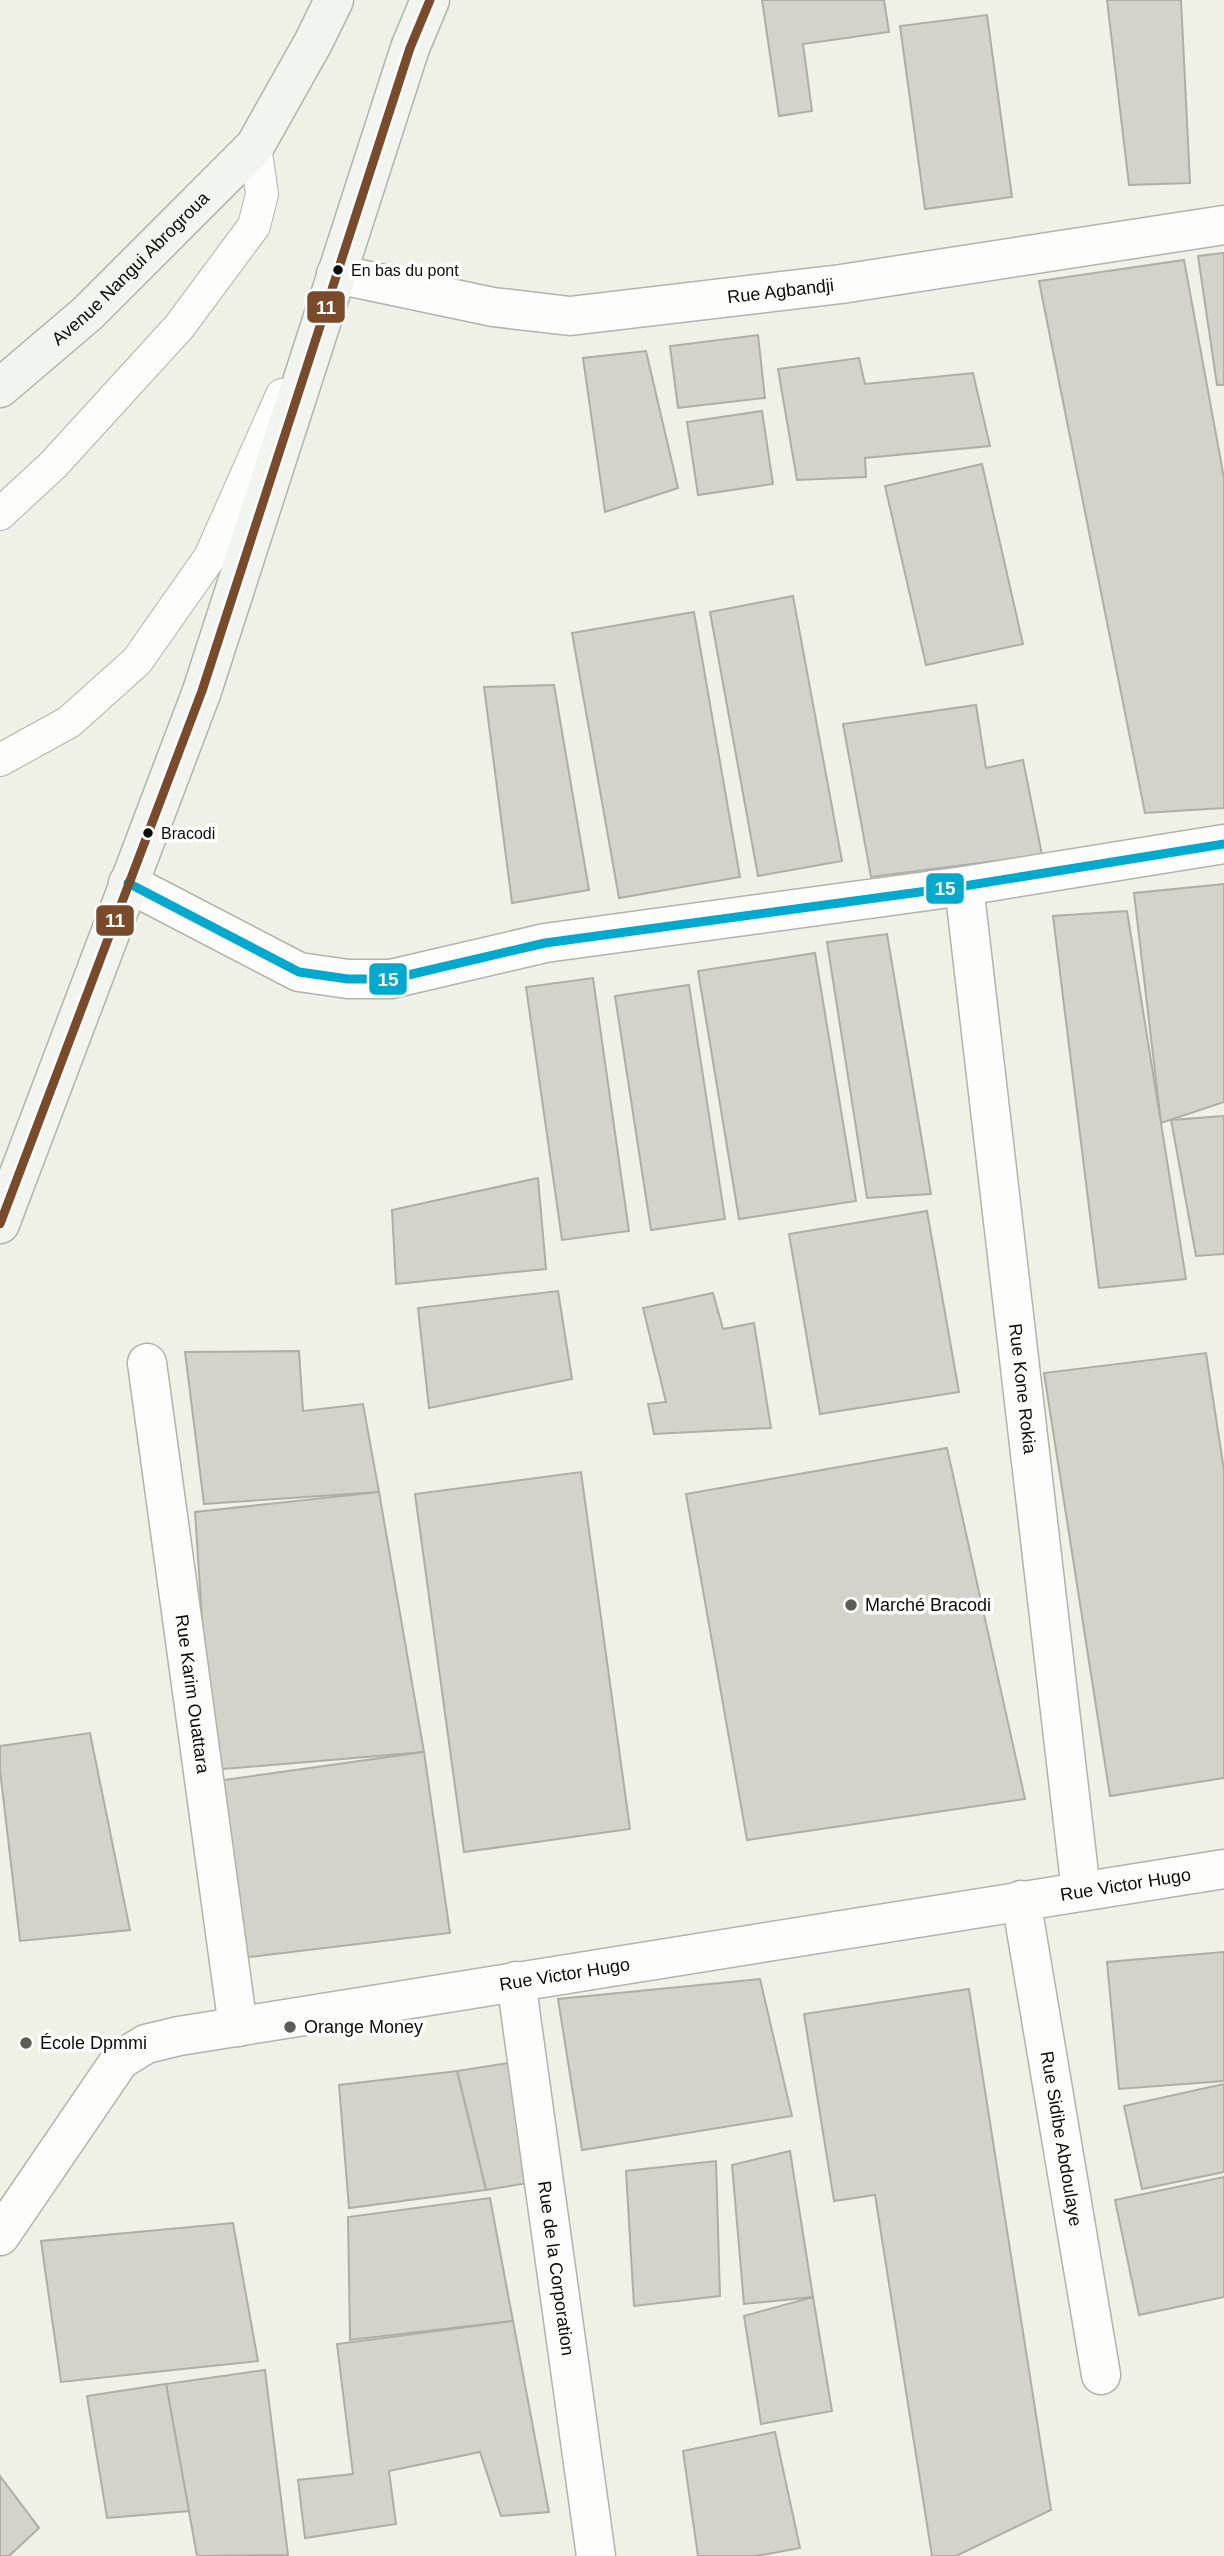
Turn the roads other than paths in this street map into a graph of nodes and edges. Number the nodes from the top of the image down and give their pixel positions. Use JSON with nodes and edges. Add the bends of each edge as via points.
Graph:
{"nodes":[{"id":1,"x":334,"y":0,"type":"edge"},
{"id":2,"x":430,"y":0,"type":"edge"},
{"id":3,"x":255,"y":146,"type":"junction"},
{"id":4,"x":1224,"y":225,"type":"edge"},
{"id":5,"x":336,"y":274,"type":"junction"},
{"id":6,"x":0,"y":388,"type":"edge"},
{"id":7,"x":0,"y":514,"type":"edge"},
{"id":8,"x":0,"y":760,"type":"edge"},
{"id":9,"x":1224,"y":844,"type":"edge"},
{"id":10,"x":128,"y":883,"type":"junction"},
{"id":11,"x":964,"y":886,"type":"junction"},
{"id":12,"x":0,"y":1224,"type":"edge"},
{"id":13,"x":147,"y":1363,"type":"dead end"},
{"id":14,"x":1224,"y":1869,"type":"edge"},
{"id":15,"x":1081,"y":1891,"type":"junction"},
{"id":16,"x":1021,"y":1900,"type":"junction"},
{"id":17,"x":516,"y":1981,"type":"junction"},
{"id":18,"x":238,"y":2027,"type":"junction"},
{"id":19,"x":0,"y":2236,"type":"edge"},
{"id":20,"x":1101,"y":2375,"type":"dead end"},
{"id":21,"x":596,"y":2556,"type":"edge"}],
"edges":[{"from":1,"to":3,"type":"main road","name":"Avenue Nangui Abrogroua"},
{"from":2,"to":5,"type":"main road"},
{"from":3,"to":6,"type":"main road","name":"Avenue Nangui Abrogroua","via":[[88,313]]},
{"from":3,"to":7,"type":"lane","via":[[262,194],[254,226],[179,327],[53,465]]},
{"from":4,"to":5,"type":"street","name":"Rue Agbandji","via":[[841,284],[569,316],[493,307]]},
{"from":5,"to":8,"type":"lane","via":[[202,568],[137,661],[69,722]]},
{"from":5,"to":10,"type":"main road","via":[[202,691]]},
{"from":9,"to":11,"type":"street"},
{"from":10,"to":11,"type":"street","via":[[299,972],[348,979],[391,979],[545,943]]},
{"from":10,"to":12,"type":"main road"},
{"from":11,"to":15,"type":"street","name":"Rue Kone Rokia"},
{"from":13,"to":18,"type":"street","name":"Rue Karim Ouattara"},
{"from":14,"to":15,"type":"street","name":"Rue Victor Hugo"},
{"from":15,"to":16,"type":"street","name":"Rue Victor Hugo"},
{"from":16,"to":17,"type":"street","name":"Rue Victor Hugo"},
{"from":16,"to":20,"type":"street","name":"Rue Sidibe Abdoulaye"},
{"from":17,"to":18,"type":"street","name":"Rue Victor Hugo"},
{"from":17,"to":21,"type":"street","name":"Rue de la Corporation"},
{"from":18,"to":19,"type":"street","name":"Rue Victor Hugo","via":[[146,2044],[120,2060]]}]}
